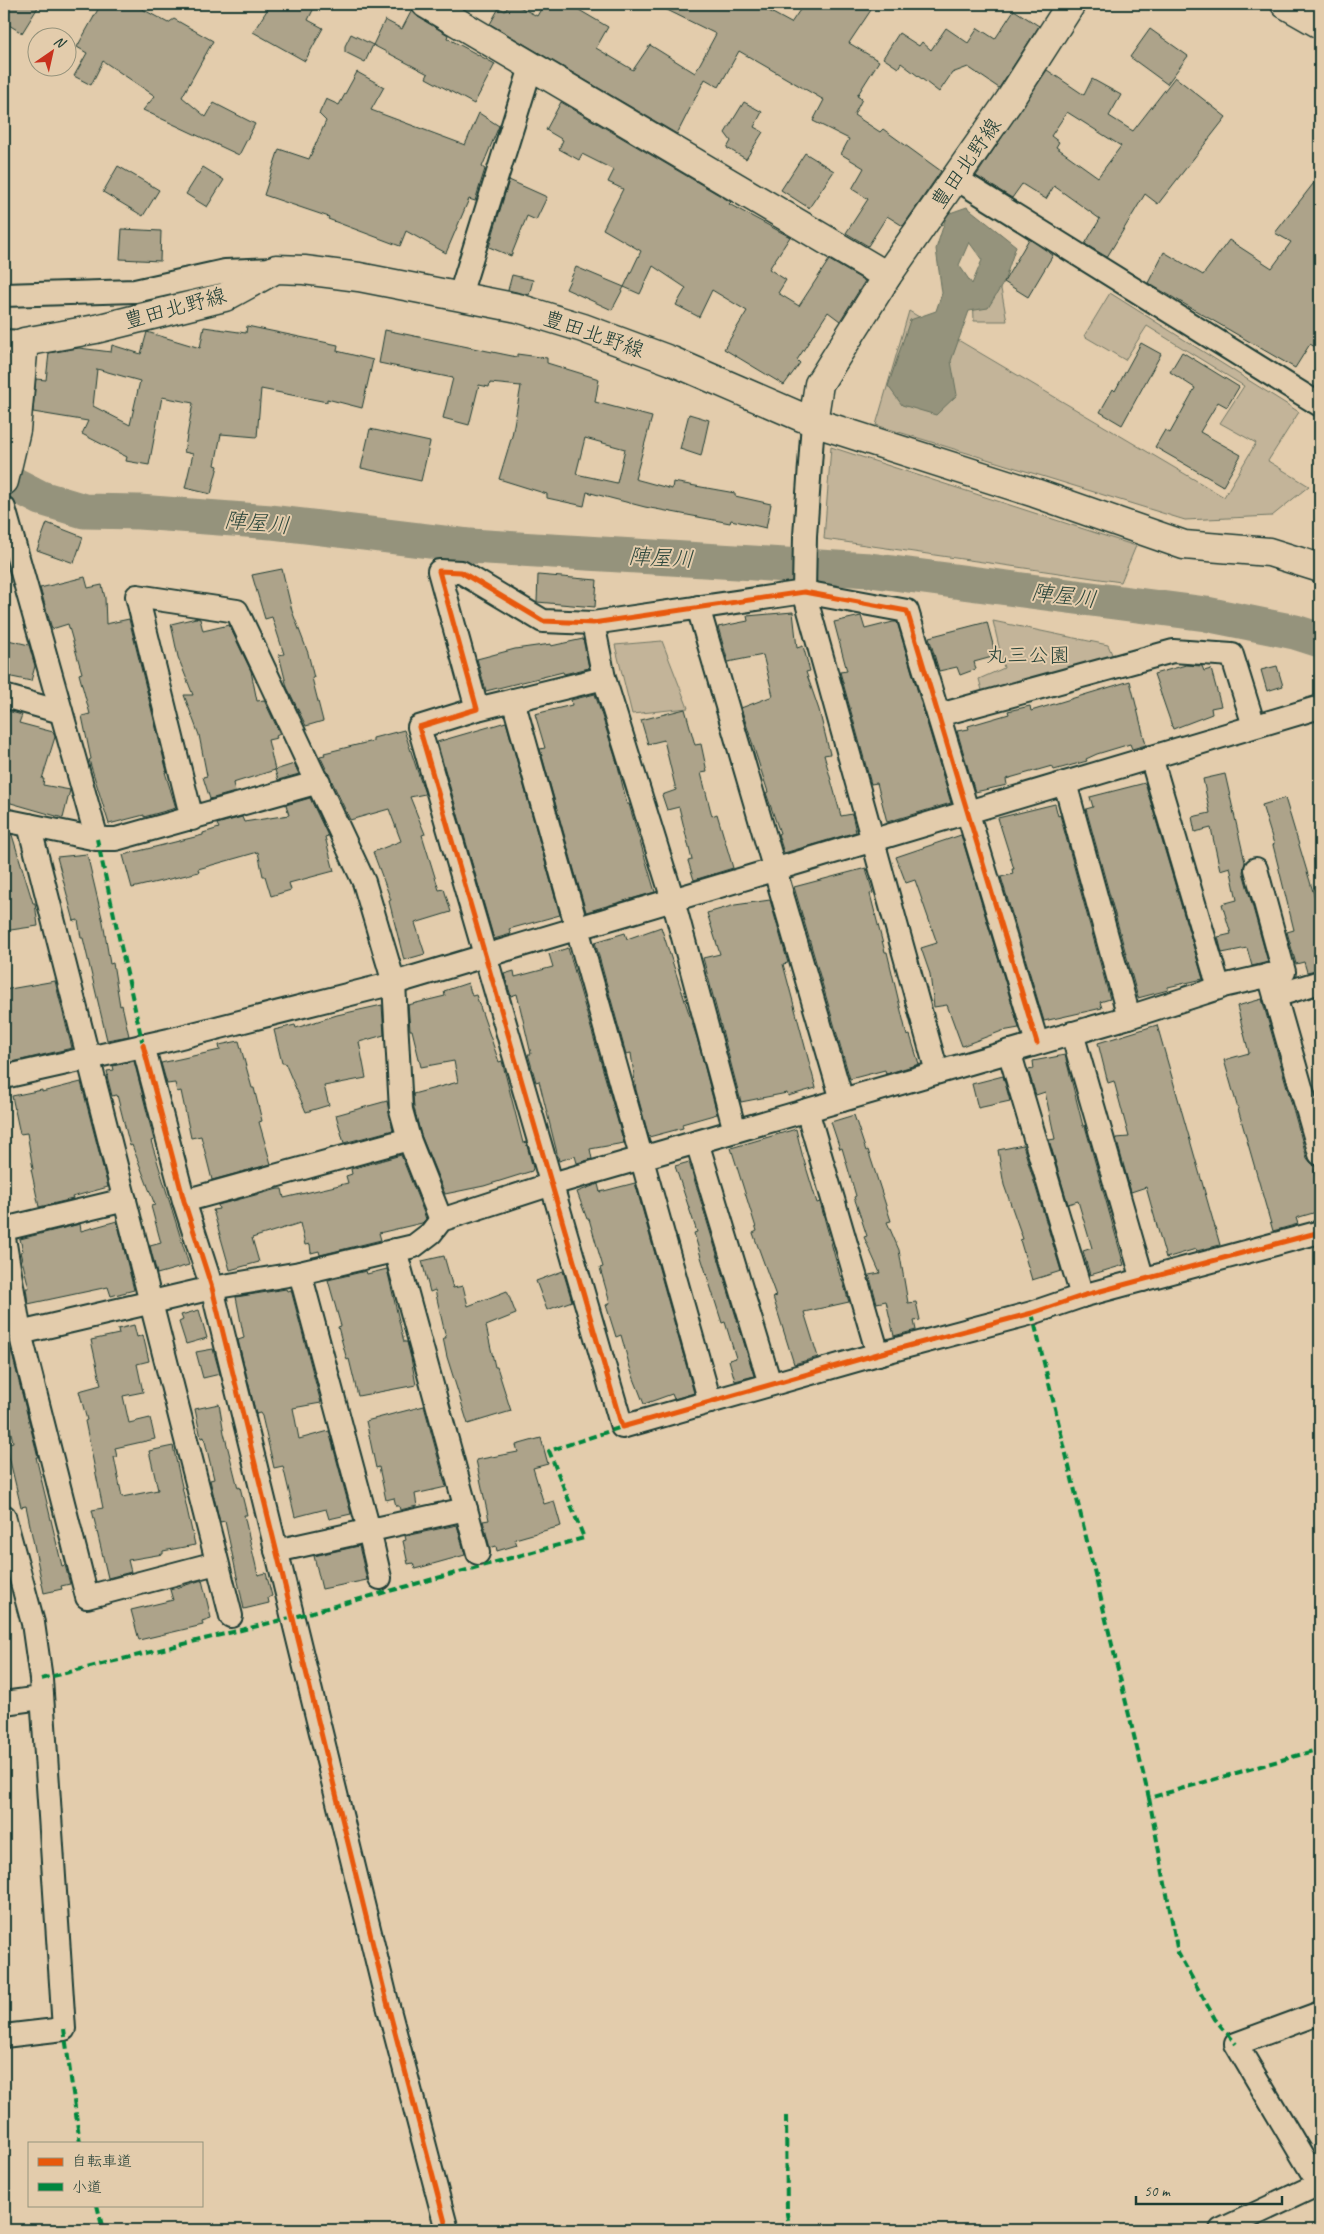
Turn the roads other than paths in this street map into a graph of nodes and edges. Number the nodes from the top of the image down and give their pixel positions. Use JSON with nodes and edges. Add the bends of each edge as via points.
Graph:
{"nodes":[{"id":1,"x":426,"y":4,"type":"edge"},
{"id":2,"x":1071,"y":4,"type":"edge"},
{"id":3,"x":1285,"y":4,"type":"edge"},
{"id":4,"x":1320,"y":24,"type":"edge"},
{"id":5,"x":531,"y":67,"type":"junction"},
{"id":6,"x":954,"y":178,"type":"junction"},
{"id":7,"x":276,"y":269,"type":"junction"},
{"id":8,"x":887,"y":276,"type":"junction"},
{"id":9,"x":4,"y":295,"type":"edge"},
{"id":10,"x":459,"y":298,"type":"junction"},
{"id":11,"x":14,"y":341,"type":"edge"},
{"id":12,"x":1320,"y":405,"type":"edge"},
{"id":13,"x":812,"y":422,"type":"junction"},
{"id":14,"x":4,"y":481,"type":"edge"},
{"id":15,"x":4,"y":508,"type":"edge"},
{"id":16,"x":1320,"y":568,"type":"edge"},
{"id":17,"x":803,"y":584,"type":"junction"},
{"id":18,"x":698,"y":607,"type":"junction"},
{"id":19,"x":592,"y":622,"type":"junction"},
{"id":20,"x":604,"y":678,"type":"junction"},
{"id":21,"x":4,"y":696,"type":"edge"},
{"id":22,"x":513,"y":700,"type":"junction"},
{"id":23,"x":1320,"y":707,"type":"edge"},
{"id":24,"x":477,"y":709,"type":"junction"},
{"id":25,"x":61,"y":712,"type":"junction"},
{"id":26,"x":939,"y":715,"type":"junction"},
{"id":27,"x":1254,"y":726,"type":"junction"},
{"id":28,"x":1151,"y":757,"type":"junction"},
{"id":29,"x":319,"y":782,"type":"junction"},
{"id":30,"x":1065,"y":783,"type":"junction"},
{"id":31,"x":968,"y":812,"type":"junction"},
{"id":32,"x":192,"y":819,"type":"junction"},
{"id":33,"x":4,"y":820,"type":"edge"},
{"id":34,"x":29,"y":825,"type":"junction"},
{"id":35,"x":96,"y":840,"type":"junction"},
{"id":36,"x":873,"y":840,"type":"junction"},
{"id":37,"x":1256,"y":869,"type":"dead end"},
{"id":38,"x":775,"y":870,"type":"junction"},
{"id":39,"x":673,"y":900,"type":"junction"},
{"id":40,"x":577,"y":929,"type":"junction"},
{"id":41,"x":486,"y":956,"type":"junction"},
{"id":42,"x":1320,"y":982,"type":"edge"},
{"id":43,"x":394,"y":983,"type":"junction"},
{"id":44,"x":1272,"y":985,"type":"junction"},
{"id":45,"x":1218,"y":987,"type":"junction"},
{"id":46,"x":1129,"y":1017,"type":"junction"},
{"id":47,"x":1072,"y":1034,"type":"junction"},
{"id":48,"x":1037,"y":1044,"type":"junction"},
{"id":49,"x":144,"y":1045,"type":"junction"},
{"id":50,"x":1009,"y":1052,"type":"junction"},
{"id":51,"x":89,"y":1058,"type":"junction"},
{"id":52,"x":937,"y":1072,"type":"junction"},
{"id":53,"x":4,"y":1077,"type":"edge"},
{"id":54,"x":842,"y":1100,"type":"junction"},
{"id":55,"x":807,"y":1110,"type":"junction"},
{"id":56,"x":735,"y":1131,"type":"junction"},
{"id":57,"x":409,"y":1139,"type":"junction"},
{"id":58,"x":697,"y":1142,"type":"junction"},
{"id":59,"x":1320,"y":1154,"type":"edge"},
{"id":60,"x":642,"y":1157,"type":"junction"},
{"id":61,"x":552,"y":1184,"type":"junction"},
{"id":62,"x":125,"y":1200,"type":"junction"},
{"id":63,"x":184,"y":1201,"type":"junction"},
{"id":64,"x":441,"y":1220,"type":"junction"},
{"id":65,"x":4,"y":1229,"type":"edge"},
{"id":66,"x":1320,"y":1232,"type":"edge"},
{"id":67,"x":4,"y":1238,"type":"edge"},
{"id":68,"x":395,"y":1250,"type":"junction"},
{"id":69,"x":300,"y":1273,"type":"junction"},
{"id":70,"x":1143,"y":1280,"type":"junction"},
{"id":71,"x":212,"y":1288,"type":"junction"},
{"id":72,"x":1082,"y":1296,"type":"junction"},
{"id":73,"x":151,"y":1304,"type":"junction"},
{"id":74,"x":20,"y":1334,"type":"junction"},
{"id":75,"x":878,"y":1354,"type":"junction"},
{"id":76,"x":770,"y":1384,"type":"junction"},
{"id":77,"x":710,"y":1402,"type":"junction"},
{"id":78,"x":466,"y":1509,"type":"junction"},
{"id":79,"x":4,"y":1516,"type":"edge"},
{"id":80,"x":369,"y":1530,"type":"junction"},
{"id":81,"x":276,"y":1551,"type":"junction"},
{"id":82,"x":478,"y":1553,"type":"dead end"},
{"id":83,"x":216,"y":1563,"type":"junction"},
{"id":84,"x":380,"y":1578,"type":"dead end"},
{"id":85,"x":231,"y":1616,"type":"dead end"},
{"id":86,"x":41,"y":1698,"type":"junction"},
{"id":87,"x":4,"y":1703,"type":"edge"},
{"id":88,"x":1320,"y":2012,"type":"edge"},
{"id":89,"x":4,"y":2036,"type":"edge"},
{"id":90,"x":1320,"y":2185,"type":"edge"},
{"id":91,"x":447,"y":2230,"type":"edge"},
{"id":92,"x":1221,"y":2230,"type":"edge"}],
"edges":[{"from":1,"to":5,"type":"main road"},
{"from":2,"to":6,"type":"main road","name":"豊田北野線"},
{"from":3,"to":4,"type":"main road"},
{"from":5,"to":8,"type":"main road"},
{"from":5,"to":10,"type":"street"},
{"from":6,"to":8,"type":"main road","name":"豊田北野線"},
{"from":6,"to":12,"type":"street"},
{"from":7,"to":9,"type":"street","via":[[225,271],[135,291]]},
{"from":7,"to":10,"type":"main road","name":"豊田北野線","via":[[359,277]]},
{"from":7,"to":11,"type":"main road","name":"豊田北野線","via":[[225,297],[96,329]]},
{"from":8,"to":13,"type":"main road","name":"豊田北野線","via":[[819,384]]},
{"from":10,"to":13,"type":"main road","name":"豊田北野線","via":[[518,308],[583,328],[672,361]]},
{"from":11,"to":14,"type":"main road","name":"豊田北野線","via":[[16,430]]},
{"from":13,"to":16,"type":"main road","via":[[1036,493],[1184,545],[1269,552]]},
{"from":13,"to":17,"type":"street"},
{"from":15,"to":25,"type":"street"},
{"from":17,"to":18,"type":"street"},
{"from":17,"to":26,"type":"street","via":[[907,611]]},
{"from":17,"to":36,"type":"street"},
{"from":18,"to":19,"type":"street"},
{"from":18,"to":38,"type":"street"},
{"from":19,"to":20,"type":"street"},
{"from":19,"to":24,"type":"street","via":[[543,621],[461,572],[439,570]]},
{"from":20,"to":22,"type":"street"},
{"from":20,"to":39,"type":"street"},
{"from":21,"to":25,"type":"street"},
{"from":22,"to":24,"type":"street"},
{"from":22,"to":40,"type":"street"},
{"from":23,"to":27,"type":"street"},
{"from":24,"to":41,"type":"street","via":[[419,727]]},
{"from":25,"to":35,"type":"street"},
{"from":26,"to":27,"type":"street","via":[[1173,651],[1232,656]]},
{"from":26,"to":31,"type":"street"},
{"from":27,"to":28,"type":"street"},
{"from":28,"to":30,"type":"street"},
{"from":28,"to":45,"type":"street"},
{"from":29,"to":32,"type":"street"},
{"from":29,"to":32,"type":"street","via":[[237,612],[136,596]]},
{"from":29,"to":43,"type":"street","via":[[364,882]]},
{"from":30,"to":31,"type":"street"},
{"from":30,"to":46,"type":"street"},
{"from":31,"to":36,"type":"street"},
{"from":31,"to":48,"type":"street"},
{"from":32,"to":35,"type":"street"},
{"from":33,"to":34,"type":"street"},
{"from":34,"to":35,"type":"street"},
{"from":34,"to":51,"type":"street"},
{"from":36,"to":38,"type":"street"},
{"from":36,"to":52,"type":"street"},
{"from":37,"to":44,"type":"street","via":[[1284,972]]},
{"from":38,"to":39,"type":"street"},
{"from":38,"to":54,"type":"street"},
{"from":39,"to":40,"type":"street"},
{"from":39,"to":56,"type":"street"},
{"from":40,"to":41,"type":"street"},
{"from":40,"to":60,"type":"street"},
{"from":41,"to":43,"type":"street"},
{"from":41,"to":61,"type":"street"},
{"from":42,"to":44,"type":"street"},
{"from":43,"to":49,"type":"street"},
{"from":43,"to":57,"type":"street","via":[[401,1110]]},
{"from":44,"to":45,"type":"street"},
{"from":44,"to":59,"type":"street"},
{"from":45,"to":46,"type":"street"},
{"from":46,"to":47,"type":"street"},
{"from":47,"to":48,"type":"street"},
{"from":47,"to":70,"type":"street"},
{"from":48,"to":50,"type":"street"},
{"from":49,"to":51,"type":"street"},
{"from":49,"to":63,"type":"street"},
{"from":50,"to":52,"type":"street"},
{"from":50,"to":72,"type":"street"},
{"from":51,"to":53,"type":"street"},
{"from":51,"to":62,"type":"street"},
{"from":52,"to":54,"type":"street"},
{"from":54,"to":55,"type":"street"},
{"from":55,"to":56,"type":"street"},
{"from":55,"to":75,"type":"street"},
{"from":56,"to":58,"type":"street"},
{"from":57,"to":63,"type":"street"},
{"from":57,"to":64,"type":"street"},
{"from":58,"to":60,"type":"street"},
{"from":58,"to":76,"type":"street"},
{"from":60,"to":61,"type":"street"},
{"from":60,"to":77,"type":"street"},
{"from":61,"to":64,"type":"street"},
{"from":61,"to":77,"type":"street","via":[[622,1426]]},
{"from":62,"to":65,"type":"street"},
{"from":62,"to":73,"type":"street"},
{"from":63,"to":71,"type":"street"},
{"from":64,"to":68,"type":"street","via":[[414,1246]]},
{"from":66,"to":70,"type":"street"},
{"from":67,"to":74,"type":"street"},
{"from":68,"to":69,"type":"street"},
{"from":68,"to":78,"type":"street"},
{"from":69,"to":71,"type":"street"},
{"from":69,"to":80,"type":"street"},
{"from":70,"to":72,"type":"street"},
{"from":71,"to":73,"type":"street"},
{"from":71,"to":81,"type":"street"},
{"from":72,"to":75,"type":"street","via":[[1032,1313]]},
{"from":73,"to":74,"type":"street"},
{"from":73,"to":83,"type":"street"},
{"from":74,"to":83,"type":"street","via":[[87,1597]]},
{"from":75,"to":76,"type":"street"},
{"from":76,"to":77,"type":"street"},
{"from":78,"to":80,"type":"street"},
{"from":78,"to":82,"type":"street"},
{"from":79,"to":86,"type":"street","via":[[33,1623]]},
{"from":80,"to":81,"type":"street"},
{"from":80,"to":84,"type":"street"},
{"from":81,"to":91,"type":"street"},
{"from":83,"to":85,"type":"street"},
{"from":86,"to":87,"type":"street"},
{"from":86,"to":89,"type":"street","via":[[64,2029]]},
{"from":88,"to":90,"type":"street","via":[[1236,2044]]},
{"from":90,"to":92,"type":"street"}]}
